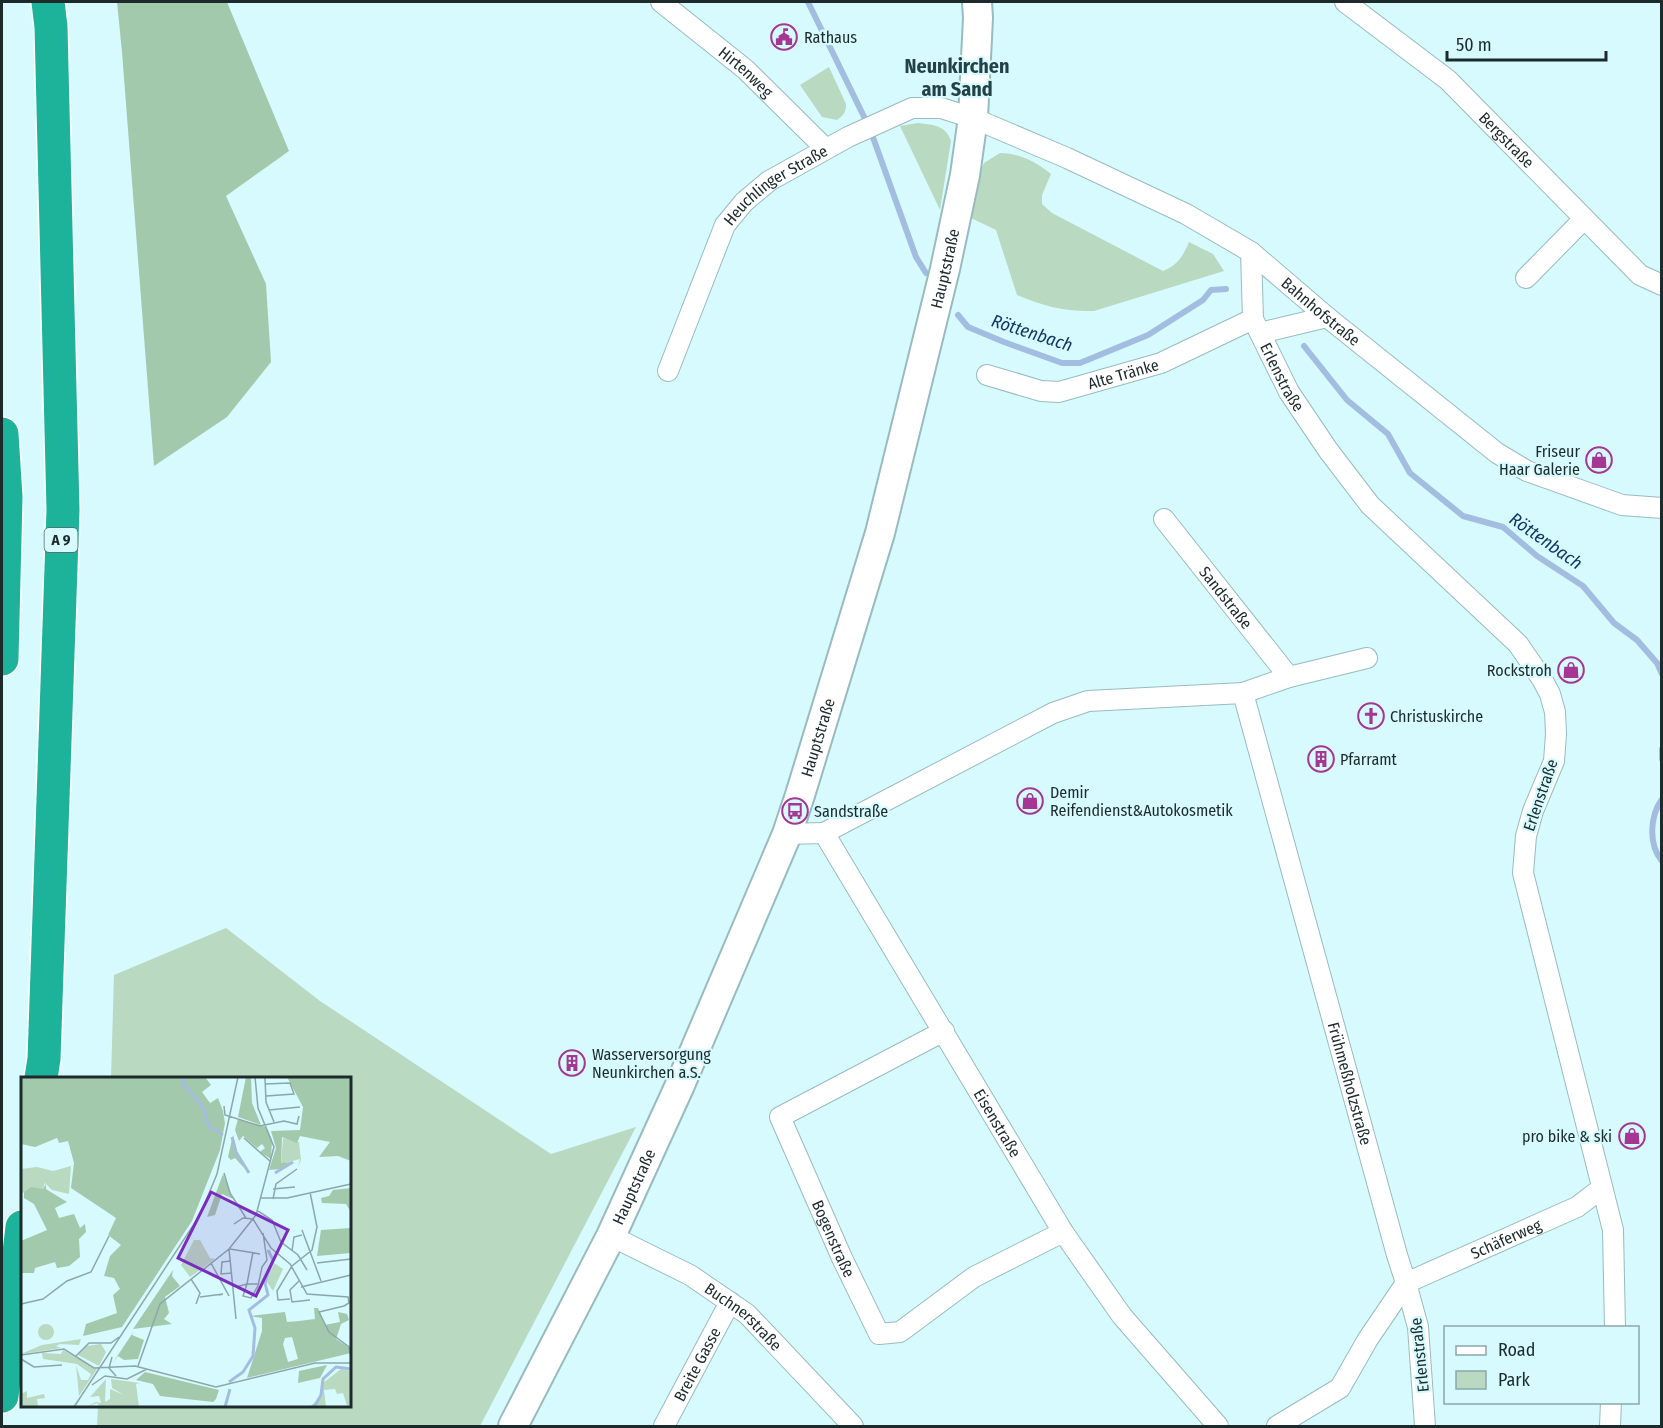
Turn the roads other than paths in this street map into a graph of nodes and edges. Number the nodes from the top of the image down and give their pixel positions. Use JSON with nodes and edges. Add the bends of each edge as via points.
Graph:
{"nodes":[{"id":1,"x":48,"y":2,"type":"edge"},
{"id":2,"x":661,"y":2,"type":"edge"},
{"id":3,"x":977,"y":2,"type":"edge"},
{"id":4,"x":1345,"y":2,"type":"edge"},
{"id":5,"x":973,"y":118,"type":"junction"},
{"id":6,"x":825,"y":148,"type":"junction"},
{"id":7,"x":1583,"y":220,"type":"junction"},
{"id":8,"x":1251,"y":252,"type":"junction"},
{"id":9,"x":1526,"y":278,"type":"dead end"},
{"id":10,"x":1662,"y":285,"type":"edge"},
{"id":11,"x":1327,"y":317,"type":"junction"},
{"id":12,"x":1257,"y":326,"type":"junction"},
{"id":13,"x":668,"y":371,"type":"dead end"},
{"id":14,"x":987,"y":375,"type":"dead end"},
{"id":15,"x":2,"y":434,"type":"edge"},
{"id":16,"x":1662,"y":508,"type":"edge"},
{"id":17,"x":1164,"y":519,"type":"dead end"},
{"id":18,"x":1367,"y":658,"type":"dead end"},
{"id":19,"x":2,"y":659,"type":"edge"},
{"id":20,"x":1289,"y":677,"type":"junction"},
{"id":21,"x":1243,"y":693,"type":"junction"},
{"id":22,"x":824,"y":833,"type":"junction"},
{"id":23,"x":787,"y":834,"type":"junction"},
{"id":24,"x":944,"y":1031,"type":"junction"},
{"id":25,"x":41,"y":1077,"type":"edge"},
{"id":26,"x":1602,"y":1188,"type":"junction"},
{"id":27,"x":1063,"y":1232,"type":"junction"},
{"id":28,"x":21,"y":1235,"type":"edge"},
{"id":29,"x":611,"y":1236,"type":"junction"},
{"id":30,"x":1406,"y":1283,"type":"junction"},
{"id":31,"x":730,"y":1302,"type":"junction"},
{"id":32,"x":1615,"y":1326,"type":"edge"},
{"id":33,"x":2,"y":1396,"type":"edge"},
{"id":34,"x":1611,"y":1404,"type":"edge"},
{"id":35,"x":513,"y":1426,"type":"edge"},
{"id":36,"x":664,"y":1426,"type":"edge"},
{"id":37,"x":854,"y":1426,"type":"edge"},
{"id":38,"x":1218,"y":1426,"type":"edge"},
{"id":39,"x":1277,"y":1426,"type":"edge"},
{"id":40,"x":1425,"y":1426,"type":"edge"},
{"id":41,"x":1610,"y":1426,"type":"edge"}],
"edges":[{"from":1,"to":25,"type":"highway","number":"A 9","via":[[63,510]]},
{"from":2,"to":6,"type":"street","name":"Hirtenweg","via":[[745,69]]},
{"from":3,"to":5,"type":"main road","name":"Hauptstraße"},
{"from":4,"to":7,"type":"street","name":"Bergstraße","via":[[1448,80]]},
{"from":5,"to":6,"type":"street","name":"Heuchlinger Straße","via":[[941,108],[902,111]]},
{"from":5,"to":8,"type":"street","name":"Bahnhofstraße","via":[[1186,214]]},
{"from":5,"to":23,"type":"main road","name":"Hauptstraße","via":[[945,269],[880,533]]},
{"from":6,"to":13,"type":"street","name":"Heuchlinger Straße","via":[[769,181],[725,225]]},
{"from":7,"to":9,"type":"street"},
{"from":7,"to":10,"type":"street","name":"Bergstraße","via":[[1640,275]]},
{"from":8,"to":11,"type":"street","name":"Bahnhofstraße"},
{"from":8,"to":12,"type":"street","name":"Erlenstraße"},
{"from":11,"to":12,"type":"street","name":"Alte Tränke"},
{"from":11,"to":16,"type":"street","name":"Bahnhofstraße","via":[[1497,453],[1527,471],[1622,504]]},
{"from":12,"to":14,"type":"street","name":"Alte Tränke","via":[[1161,363],[1059,392],[1041,391]]},
{"from":12,"to":26,"type":"street","name":"Erlenstraße","via":[[1289,392],[1370,505],[1518,644],[1550,694],[1555,712],[1554,761],[1526,836],[1523,873]]},
{"from":15,"to":19,"type":"highway","via":[[6,497]]},
{"from":17,"to":20,"type":"street","name":"Sandstraße"},
{"from":18,"to":20,"type":"street"},
{"from":20,"to":21,"type":"street"},
{"from":21,"to":22,"type":"street","via":[[1088,701],[1053,713]]},
{"from":21,"to":30,"type":"street","name":"Frühmeßholzstraße"},
{"from":22,"to":23,"type":"street"},
{"from":22,"to":24,"type":"street","name":"Eisenstraße"},
{"from":23,"to":29,"type":"main road","name":"Hauptstraße"},
{"from":24,"to":27,"type":"street","name":"Eisenstraße"},
{"from":24,"to":27,"type":"street","name":"Bogenstraße","via":[[780,1117],[879,1334],[900,1332],[974,1277]]},
{"from":26,"to":30,"type":"street","name":"Schäferweg","via":[[1577,1207]]},
{"from":26,"to":32,"type":"street","name":"Erlenstraße","via":[[1613,1230]]},
{"from":27,"to":38,"type":"street","name":"Eisenstraße","via":[[1122,1316]]},
{"from":28,"to":33,"type":"highway"},
{"from":29,"to":31,"type":"street","name":"Buchnerstraße","via":[[690,1275]]},
{"from":29,"to":35,"type":"main road","name":"Hauptstraße"},
{"from":30,"to":39,"type":"street","via":[[1340,1388]]},
{"from":30,"to":40,"type":"street","name":"Erlenstraße","via":[[1418,1327]]},
{"from":31,"to":36,"type":"street","name":"Breite Gasse"},
{"from":31,"to":37,"type":"street","name":"Buchnerstraße","via":[[747,1314]]},
{"from":34,"to":41,"type":"street"}]}
